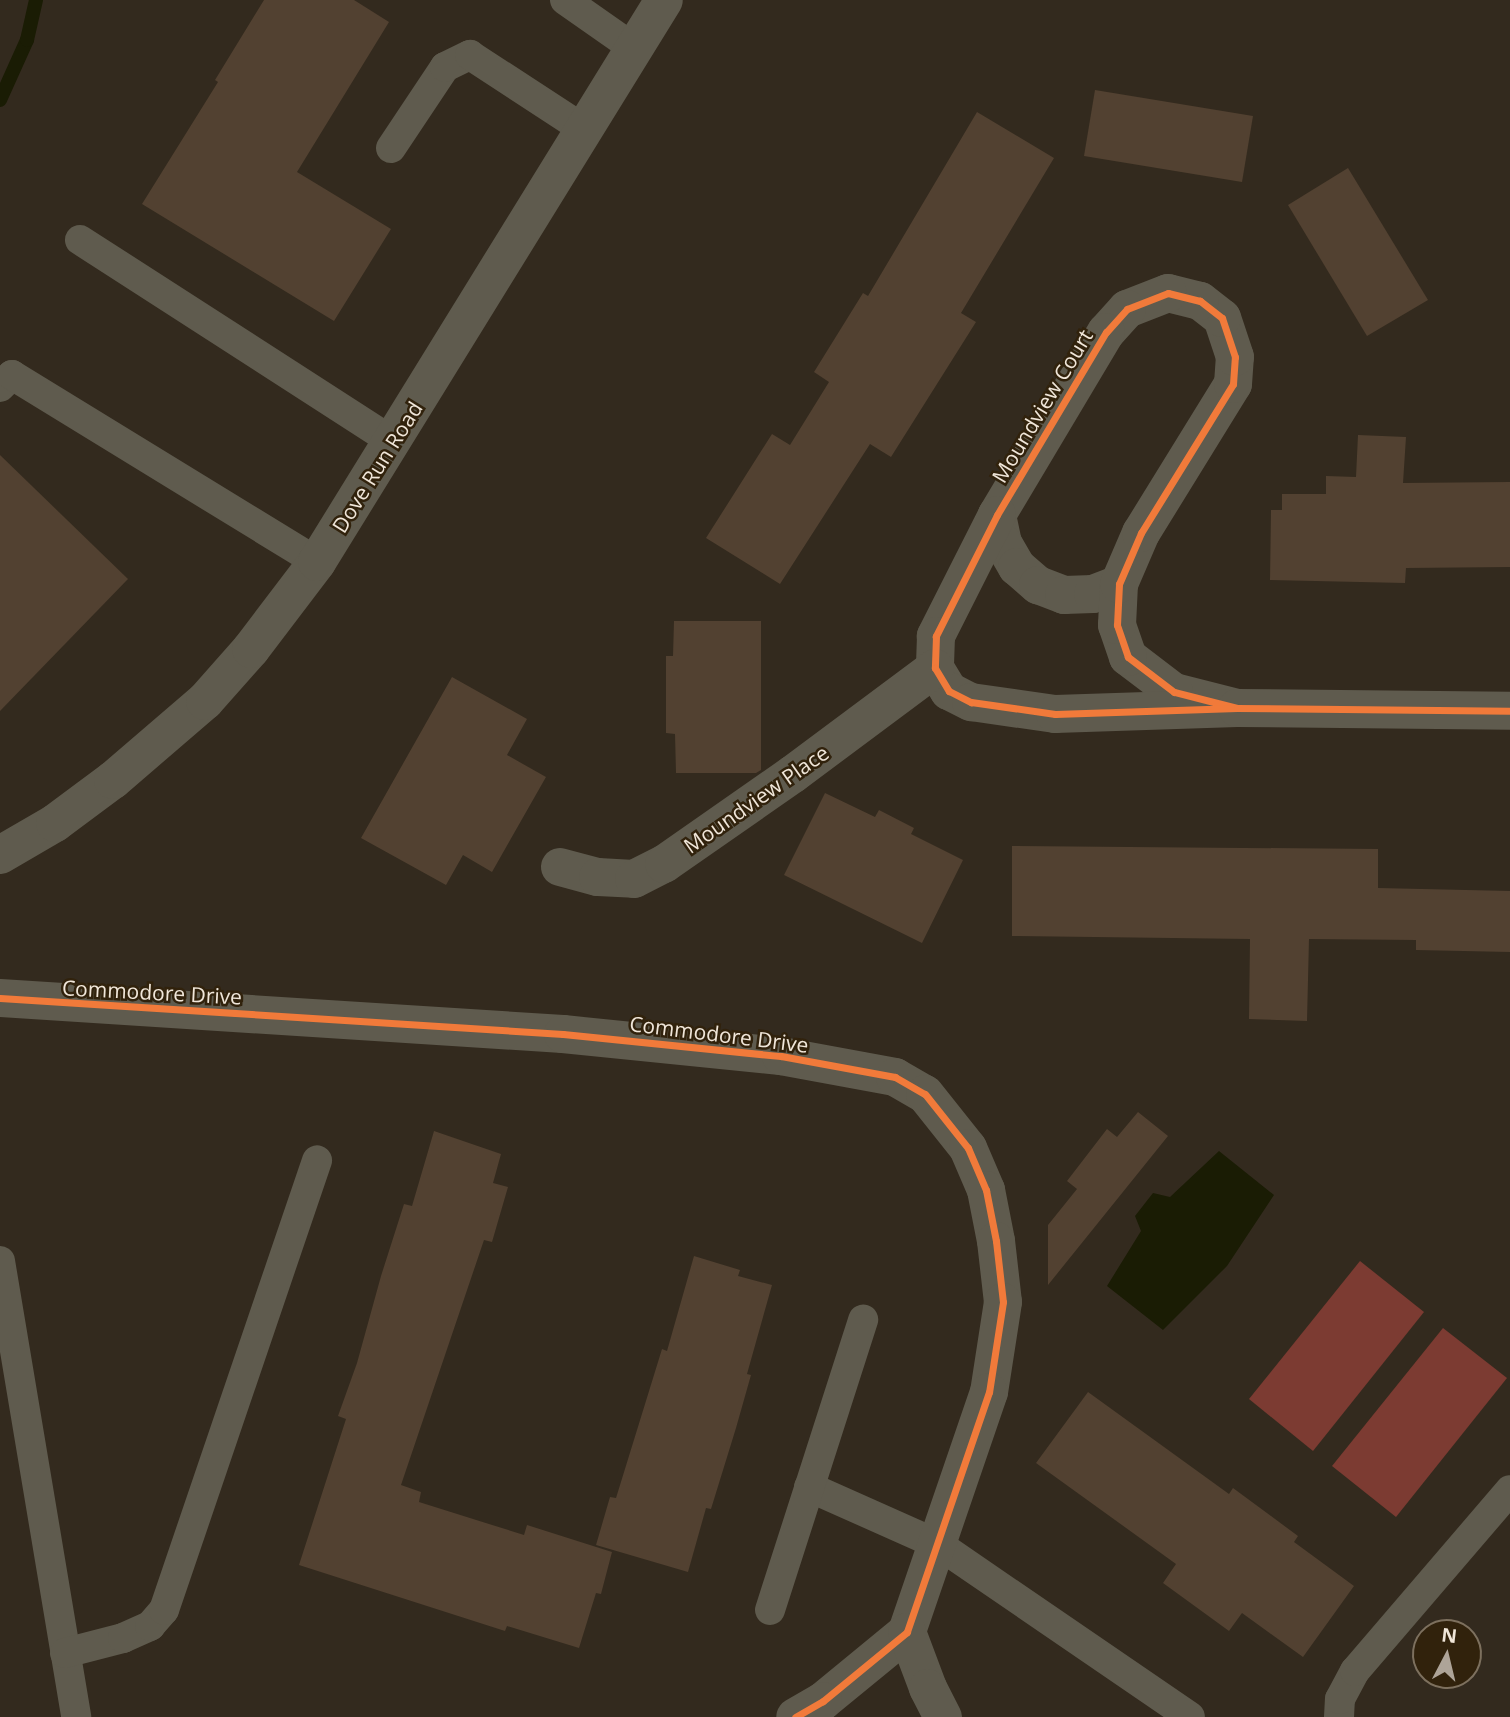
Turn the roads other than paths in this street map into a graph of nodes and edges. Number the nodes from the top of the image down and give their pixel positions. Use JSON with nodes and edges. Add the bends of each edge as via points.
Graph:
{"nodes":[{"id":1,"x":565,"y":0,"type":"edge"},
{"id":2,"x":664,"y":0,"type":"edge"},
{"id":3,"x":635,"y":49,"type":"junction"},
{"id":4,"x":585,"y":130,"type":"junction"},
{"id":5,"x":391,"y":148,"type":"dead end"},
{"id":6,"x":79,"y":240,"type":"dead end"},
{"id":7,"x":0,"y":387,"type":"edge"},
{"id":8,"x":393,"y":442,"type":"junction"},
{"id":9,"x":998,"y":515,"type":"junction"},
{"id":10,"x":317,"y":562,"type":"junction"},
{"id":11,"x":1119,"y":584,"type":"junction"},
{"id":12,"x":935,"y":668,"type":"junction"},
{"id":13,"x":1237,"y":708,"type":"junction"},
{"id":14,"x":1510,"y":711,"type":"edge"},
{"id":15,"x":0,"y":855,"type":"edge"},
{"id":16,"x":560,"y":867,"type":"dead end"},
{"id":17,"x":0,"y":998,"type":"edge"},
{"id":18,"x":317,"y":1160,"type":"dead end"},
{"id":19,"x":0,"y":1261,"type":"edge"},
{"id":20,"x":863,"y":1321,"type":"dead end"},
{"id":21,"x":809,"y":1486,"type":"junction"},
{"id":22,"x":1510,"y":1490,"type":"edge"},
{"id":23,"x":939,"y":1545,"type":"junction"},
{"id":24,"x":770,"y":1610,"type":"dead end"},
{"id":25,"x":907,"y":1632,"type":"junction"},
{"id":26,"x":65,"y":1653,"type":"junction"},
{"id":27,"x":76,"y":1717,"type":"edge"},
{"id":28,"x":795,"y":1717,"type":"edge"},
{"id":29,"x":943,"y":1717,"type":"edge"},
{"id":30,"x":1190,"y":1717,"type":"edge"},
{"id":31,"x":1339,"y":1717,"type":"edge"}],
"edges":[{"from":1,"to":3,"type":"lane"},
{"from":2,"to":3,"type":"street","name":"Dove Run Road"},
{"from":3,"to":4,"type":"street","name":"Dove Run Road"},
{"from":4,"to":5,"type":"lane","via":[[470,55],[445,66]]},
{"from":4,"to":8,"type":"street","name":"Dove Run Road"},
{"from":6,"to":8,"type":"lane"},
{"from":7,"to":10,"type":"lane","via":[[12,375]]},
{"from":8,"to":10,"type":"street","name":"Dove Run Road"},
{"from":9,"to":11,"type":"street","name":"Moundview Court","via":[[1003,543],[1017,567],[1038,585],[1065,595],[1093,594]]},
{"from":9,"to":11,"type":"street","name":"Moundview Court","via":[[1106,332],[1127,309],[1168,293],[1200,301],[1222,318],[1236,357],[1233,384],[1141,533]]},
{"from":9,"to":12,"type":"street","name":"Moundview Court","via":[[936,636]]},
{"from":10,"to":15,"type":"street","name":"Dove Run Road","via":[[205,701],[55,824]]},
{"from":11,"to":13,"type":"street","name":"Moundview Court","via":[[1117,625],[1128,657],[1174,692]]},
{"from":12,"to":13,"type":"street","name":"Moundview Court","via":[[949,691],[971,702],[1055,714]]},
{"from":12,"to":16,"type":"street","name":"Moundview Place","via":[[664,864],[634,879],[598,877]]},
{"from":13,"to":14,"type":"street","name":"Moundview Court"},
{"from":17,"to":23,"type":"street","name":"Commodore Drive","via":[[590,1037],[781,1056],[895,1077],[925,1094],[968,1148],[985,1190],[1003,1302],[989,1392]]},
{"from":18,"to":26,"type":"lane","via":[[164,1610],[150,1626]]},
{"from":19,"to":26,"type":"lane"},
{"from":20,"to":21,"type":"lane"},
{"from":21,"to":23,"type":"lane"},
{"from":21,"to":24,"type":"lane"},
{"from":22,"to":31,"type":"lane","via":[[1355,1671],[1340,1699]]},
{"from":23,"to":25,"type":"street","name":"Commodore Drive"},
{"from":23,"to":30,"type":"lane"},
{"from":25,"to":28,"type":"street","via":[[823,1701]]},
{"from":25,"to":29,"type":"street"},
{"from":26,"to":27,"type":"lane"}]}
